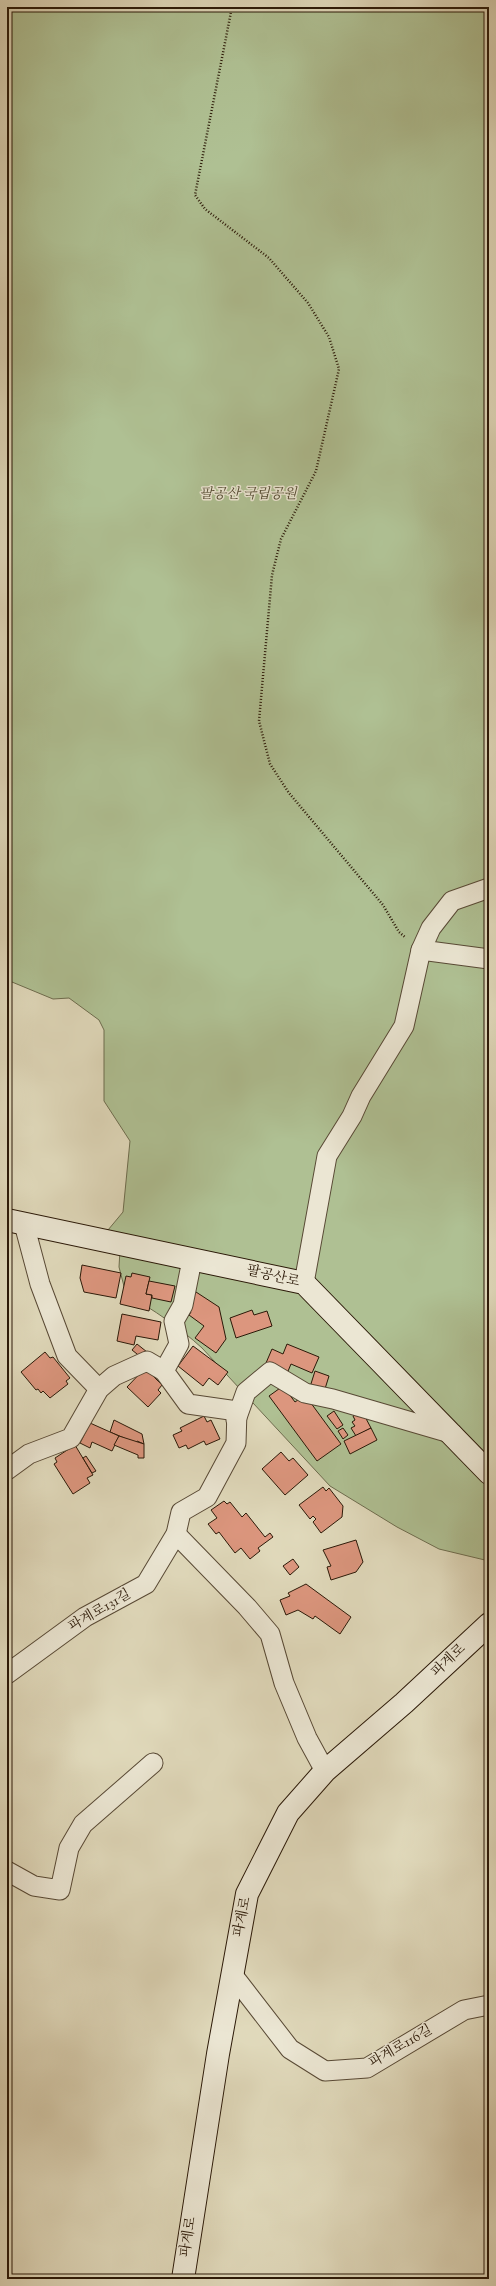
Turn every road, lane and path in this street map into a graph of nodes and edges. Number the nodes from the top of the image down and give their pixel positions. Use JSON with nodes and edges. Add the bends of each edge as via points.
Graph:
{"nodes":[{"id":1,"x":232,"y":7,"type":"edge"},
{"id":2,"x":489,"y":888,"type":"edge"},
{"id":3,"x":421,"y":950,"type":"junction"},
{"id":4,"x":489,"y":960,"type":"edge"},
{"id":5,"x":15,"y":1222,"type":"edge"},
{"id":6,"x":192,"y":1260,"type":"junction"},
{"id":7,"x":304,"y":1283,"type":"junction"},
{"id":8,"x":164,"y":1371,"type":"junction"},
{"id":9,"x":99,"y":1388,"type":"junction"},
{"id":10,"x":236,"y":1420,"type":"junction"},
{"id":11,"x":453,"y":1434,"type":"junction"},
{"id":12,"x":7,"y":1470,"type":"edge"},
{"id":13,"x":489,"y":1473,"type":"edge"},
{"id":14,"x":176,"y":1534,"type":"junction"},
{"id":15,"x":489,"y":1624,"type":"edge"},
{"id":16,"x":7,"y":1674,"type":"edge"},
{"id":17,"x":153,"y":1763,"type":"dead end"},
{"id":18,"x":325,"y":1771,"type":"junction"},
{"id":19,"x":7,"y":1871,"type":"edge"},
{"id":20,"x":232,"y":1974,"type":"junction"},
{"id":21,"x":489,"y":2004,"type":"edge"},
{"id":22,"x":183,"y":2279,"type":"edge"}],
"edges":[{"from":1,"to":3,"type":"path","via":[[195,195],[205,210],[269,258],[308,303],[330,337],[339,369],[316,471],[281,539],[272,575],[259,720],[270,764],[289,793],[383,905],[399,932]]},
{"from":2,"to":3,"type":"street","via":[[452,901],[431,928]]},
{"from":3,"to":4,"type":"street"},
{"from":3,"to":7,"type":"street","via":[[404,1026],[327,1156]]},
{"from":5,"to":6,"type":"main road","name":"팔공산로"},
{"from":5,"to":9,"type":"street","via":[[67,1356]]},
{"from":6,"to":7,"type":"main road","name":"팔공산로"},
{"from":6,"to":8,"type":"street","via":[[183,1305],[174,1321],[179,1344]]},
{"from":7,"to":11,"type":"main road","name":"팔공산로"},
{"from":8,"to":9,"type":"street","via":[[148,1361],[114,1376]]},
{"from":8,"to":10,"type":"street","via":[[188,1404],[237,1411]]},
{"from":9,"to":12,"type":"street","via":[[72,1438],[29,1454]]},
{"from":10,"to":11,"type":"street","name":"파계로131길","via":[[246,1392],[270,1372],[304,1393]]},
{"from":10,"to":14,"type":"street","name":"파계로131길","via":[[236,1443],[207,1497],[181,1512]]},
{"from":11,"to":13,"type":"main road","name":"팔공산로"},
{"from":14,"to":16,"type":"street","name":"파계로131길","via":[[146,1584],[85,1617]]},
{"from":14,"to":18,"type":"street","via":[[247,1606],[270,1634],[284,1683],[307,1738]]},
{"from":15,"to":18,"type":"main road","name":"파계로","via":[[404,1703]]},
{"from":17,"to":19,"type":"street","via":[[83,1824],[69,1848],[60,1890],[34,1886]]},
{"from":18,"to":20,"type":"main road","name":"파계로","via":[[288,1813],[247,1894]]},
{"from":20,"to":21,"type":"street","name":"파계로116길","via":[[290,2049],[325,2071],[367,2068],[464,2010]]},
{"from":20,"to":22,"type":"main road","name":"파계로"}]}
